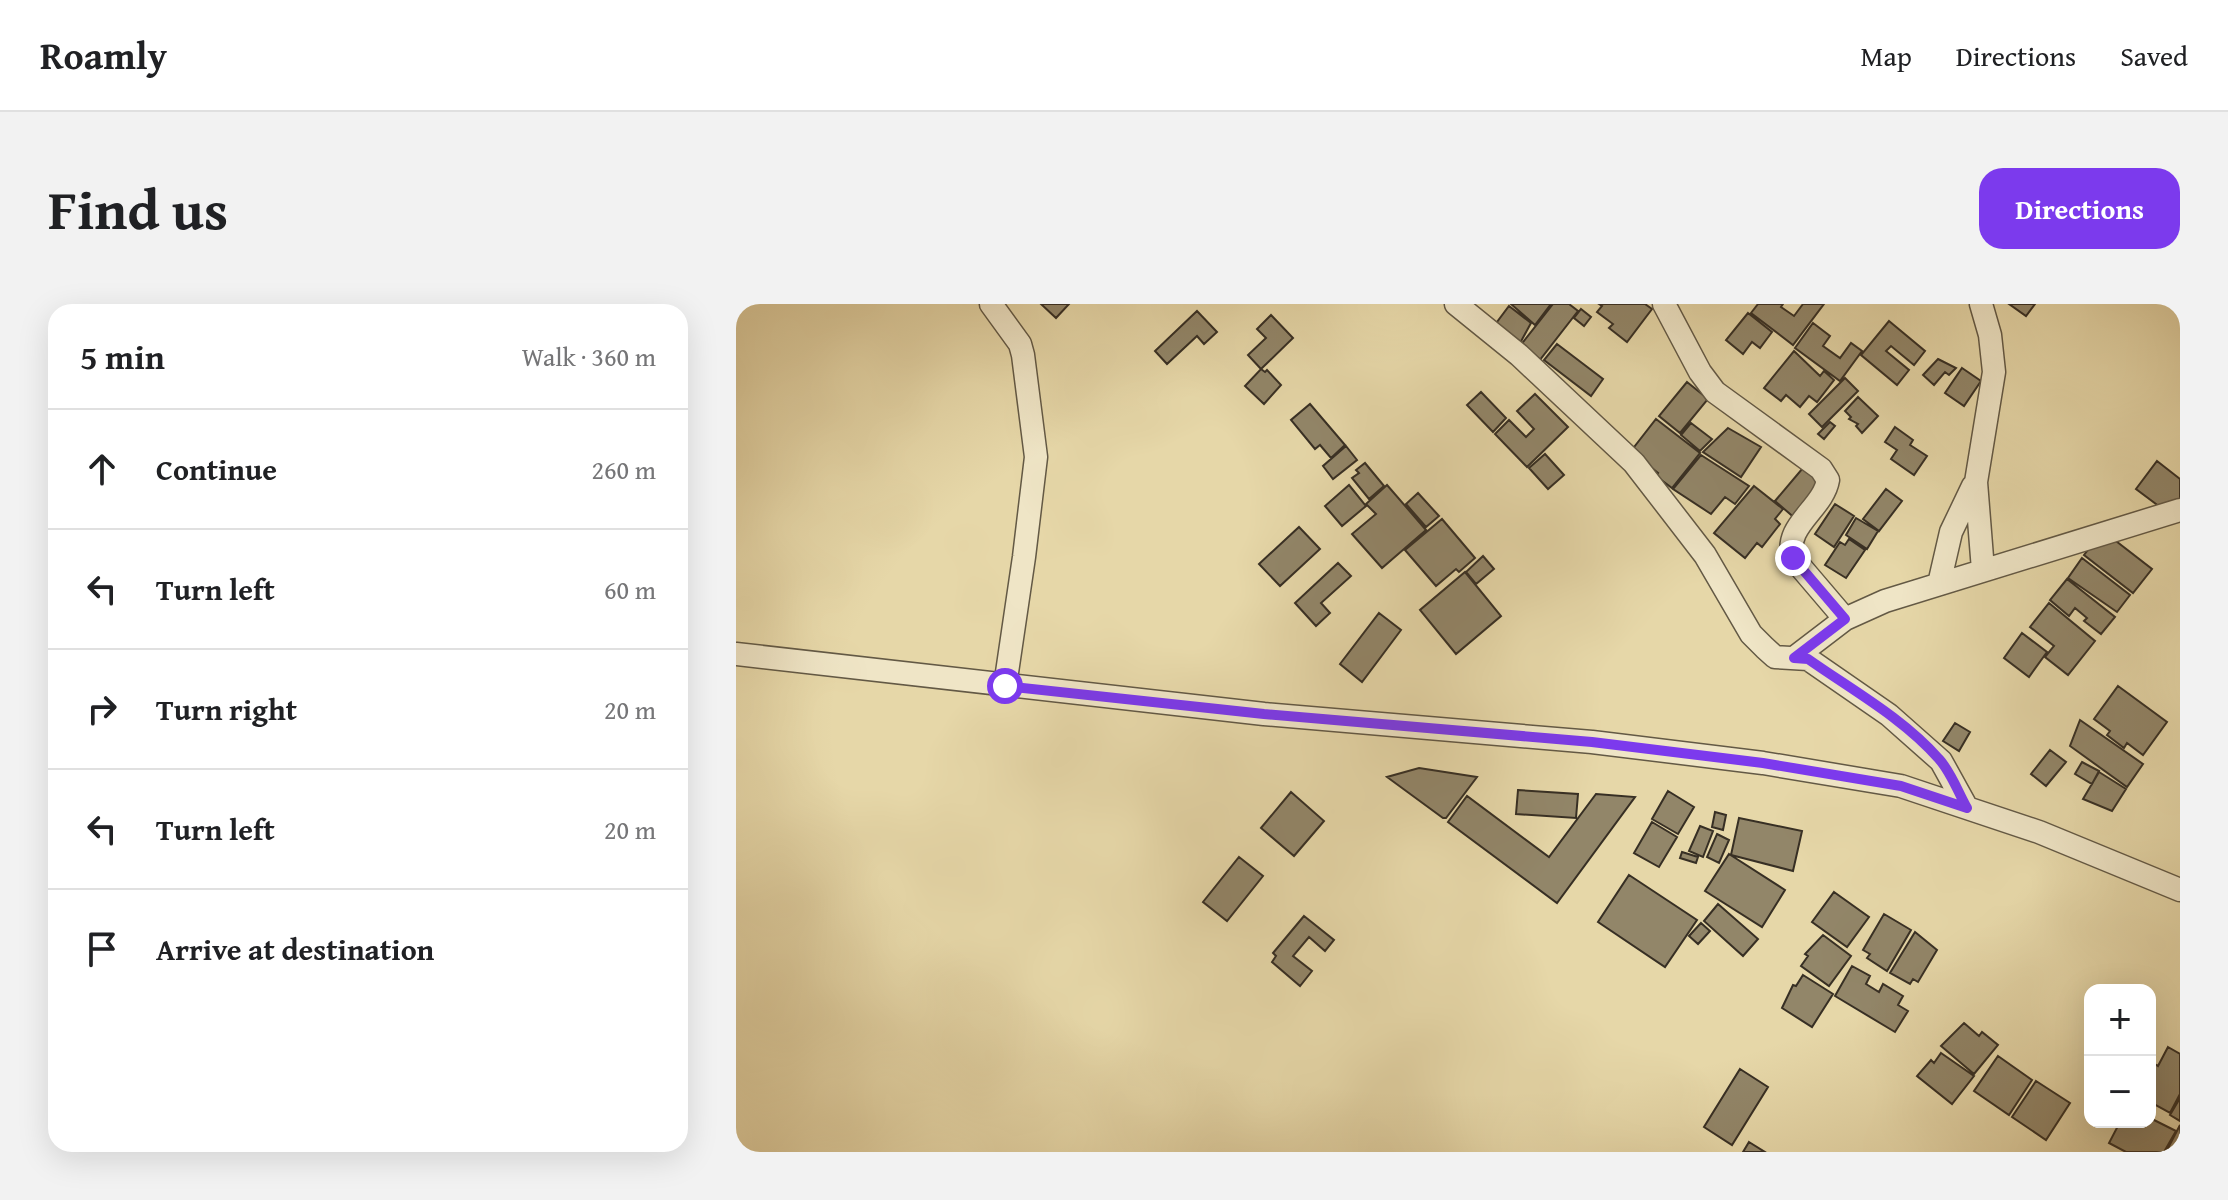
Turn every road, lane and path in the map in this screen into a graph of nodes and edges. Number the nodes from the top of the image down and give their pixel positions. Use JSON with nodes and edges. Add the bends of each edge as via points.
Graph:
{"nodes":[{"id":1,"x":991,"y":304,"type":"edge"},
{"id":2,"x":1456,"y":304,"type":"edge"},
{"id":3,"x":1664,"y":304,"type":"edge"},
{"id":4,"x":1981,"y":304,"type":"edge"},
{"id":5,"x":1976,"y":482,"type":"junction"},
{"id":6,"x":2180,"y":510,"type":"edge"},
{"id":7,"x":1983,"y":570,"type":"junction"},
{"id":8,"x":1939,"y":584,"type":"junction"},
{"id":9,"x":1845,"y":619,"type":"junction"},
{"id":10,"x":736,"y":654,"type":"edge"},
{"id":11,"x":1794,"y":658,"type":"junction"},
{"id":12,"x":1005,"y":686,"type":"junction"},
{"id":13,"x":1967,"y":808,"type":"junction"},
{"id":14,"x":2180,"y":890,"type":"edge"}],
"edges":[{"from":1,"to":12,"type":"street","via":[[1020,344],[1036,457]]},
{"from":2,"to":11,"type":"street","via":[[1634,463],[1705,555],[1751,634],[1775,657]]},
{"from":3,"to":9,"type":"street","via":[[1715,392],[1821,469],[1828,480],[1789,546],[1793,558]]},
{"from":4,"to":5,"type":"street","via":[[1994,372]]},
{"from":5,"to":7,"type":"street"},
{"from":5,"to":8,"type":"street","via":[[1951,532]]},
{"from":6,"to":7,"type":"street"},
{"from":7,"to":8,"type":"street"},
{"from":8,"to":9,"type":"street"},
{"from":9,"to":11,"type":"street"},
{"from":10,"to":12,"type":"street"},
{"from":11,"to":13,"type":"street","via":[[1808,659],[1929,749]]},
{"from":12,"to":13,"type":"street","via":[[1747,761],[1901,786]]},
{"from":13,"to":14,"type":"street"}]}
